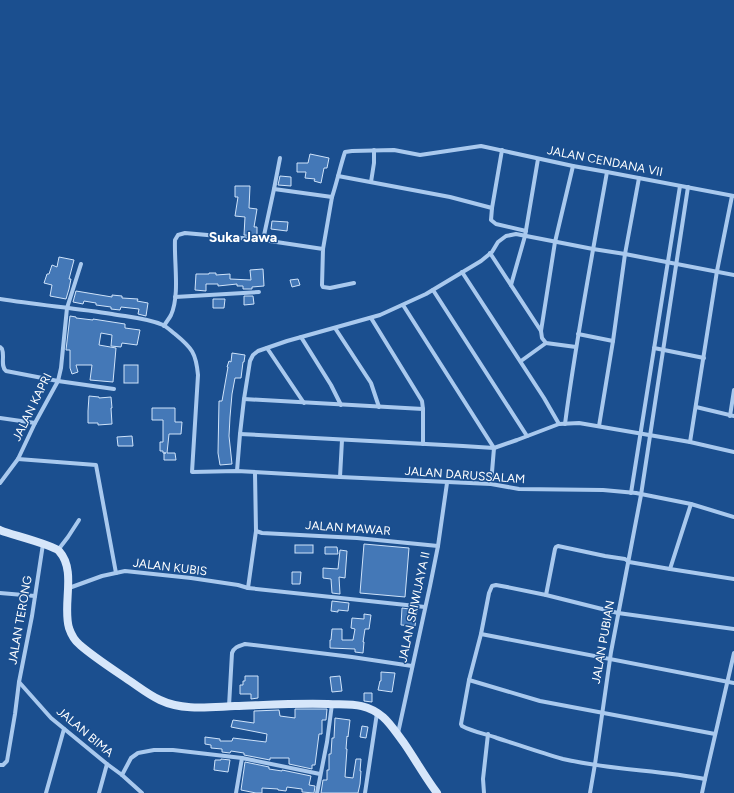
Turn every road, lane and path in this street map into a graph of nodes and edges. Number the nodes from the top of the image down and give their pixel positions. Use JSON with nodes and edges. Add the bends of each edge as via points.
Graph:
{"nodes":[{"id":1,"x":374,"y":150,"type":"junction"},
{"id":2,"x":502,"y":150,"type":"junction"},
{"id":3,"x":280,"y":158,"type":"dead end"},
{"id":4,"x":538,"y":159,"type":"junction"},
{"id":5,"x":573,"y":166,"type":"junction"},
{"id":6,"x":607,"y":172,"type":"junction"},
{"id":7,"x":338,"y":176,"type":"junction"},
{"id":8,"x":639,"y":178,"type":"junction"},
{"id":9,"x":371,"y":182,"type":"junction"},
{"id":10,"x":680,"y":186,"type":"junction"},
{"id":11,"x":688,"y":187,"type":"junction"},
{"id":12,"x":274,"y":189,"type":"junction"},
{"id":13,"x":733,"y":196,"type":"edge"},
{"id":14,"x":332,"y":197,"type":"junction"},
{"id":15,"x":492,"y":208,"type":"junction"},
{"id":16,"x":526,"y":231,"type":"junction"},
{"id":17,"x":525,"y":236,"type":"junction"},
{"id":18,"x":262,"y":240,"type":"junction"},
{"id":19,"x":555,"y":242,"type":"junction"},
{"id":20,"x":323,"y":248,"type":"junction"},
{"id":21,"x":593,"y":249,"type":"junction"},
{"id":22,"x":490,"y":253,"type":"junction"},
{"id":23,"x":626,"y":254,"type":"junction"},
{"id":24,"x":668,"y":262,"type":"junction"},
{"id":25,"x":81,"y":264,"type":"dead end"},
{"id":26,"x":676,"y":264,"type":"junction"},
{"id":27,"x":462,"y":272,"type":"junction"},
{"id":28,"x":717,"y":272,"type":"junction"},
{"id":29,"x":734,"y":275,"type":"edge"},
{"id":30,"x":354,"y":283,"type":"dead end"},
{"id":31,"x":511,"y":285,"type":"junction"},
{"id":32,"x":433,"y":290,"type":"junction"},
{"id":33,"x":259,"y":292,"type":"dead end"},
{"id":34,"x":175,"y":296,"type":"junction"},
{"id":35,"x":0,"y":299,"type":"edge"},
{"id":36,"x":402,"y":305,"type":"junction"},
{"id":37,"x":67,"y":308,"type":"junction"},
{"id":38,"x":371,"y":318,"type":"junction"},
{"id":39,"x":164,"y":326,"type":"junction"},
{"id":40,"x":335,"y":328,"type":"junction"},
{"id":41,"x":541,"y":331,"type":"junction"},
{"id":42,"x":578,"y":334,"type":"junction"},
{"id":43,"x":301,"y":337,"type":"junction"},
{"id":44,"x":613,"y":341,"type":"junction"},
{"id":45,"x":546,"y":343,"type":"junction"},
{"id":46,"x":576,"y":347,"type":"junction"},
{"id":47,"x":0,"y":348,"type":"edge"},
{"id":48,"x":267,"y":348,"type":"junction"},
{"id":49,"x":654,"y":348,"type":"junction"},
{"id":50,"x":663,"y":350,"type":"junction"},
{"id":51,"x":704,"y":358,"type":"junction"},
{"id":52,"x":521,"y":361,"type":"junction"},
{"id":53,"x":58,"y":381,"type":"junction"},
{"id":54,"x":114,"y":389,"type":"dead end"},
{"id":55,"x":734,"y":390,"type":"edge"},
{"id":56,"x":244,"y":399,"type":"junction"},
{"id":57,"x":304,"y":403,"type":"junction"},
{"id":58,"x":341,"y":405,"type":"junction"},
{"id":59,"x":379,"y":407,"type":"junction"},
{"id":60,"x":696,"y":407,"type":"junction"},
{"id":61,"x":423,"y":409,"type":"junction"},
{"id":62,"x":732,"y":416,"type":"edge"},
{"id":63,"x":0,"y":418,"type":"edge"},
{"id":64,"x":35,"y":423,"type":"junction"},
{"id":65,"x":559,"y":424,"type":"junction"},
{"id":66,"x":565,"y":424,"type":"junction"},
{"id":67,"x":599,"y":426,"type":"junction"},
{"id":68,"x":640,"y":433,"type":"junction"},
{"id":69,"x":240,"y":434,"type":"junction"},
{"id":70,"x":650,"y":435,"type":"junction"},
{"id":71,"x":528,"y":436,"type":"junction"},
{"id":72,"x":342,"y":440,"type":"junction"},
{"id":73,"x":690,"y":442,"type":"junction"},
{"id":74,"x":423,"y":444,"type":"junction"},
{"id":75,"x":494,"y":448,"type":"junction"},
{"id":76,"x":734,"y":452,"type":"edge"},
{"id":77,"x":18,"y":459,"type":"junction"},
{"id":78,"x":237,"y":471,"type":"junction"},
{"id":79,"x":255,"y":473,"type":"junction"},
{"id":80,"x":340,"y":477,"type":"junction"},
{"id":81,"x":0,"y":483,"type":"edge"},
{"id":82,"x":447,"y":483,"type":"junction"},
{"id":83,"x":491,"y":484,"type":"junction"},
{"id":84,"x":630,"y":493,"type":"junction"},
{"id":85,"x":641,"y":495,"type":"junction"},
{"id":86,"x":690,"y":504,"type":"junction"},
{"id":87,"x":734,"y":517,"type":"edge"},
{"id":88,"x":79,"y":520,"type":"dead end"},
{"id":89,"x":0,"y":530,"type":"edge"},
{"id":90,"x":256,"y":532,"type":"junction"},
{"id":91,"x":43,"y":544,"type":"junction"},
{"id":92,"x":438,"y":546,"type":"junction"},
{"id":93,"x":58,"y":550,"type":"junction"},
{"id":94,"x":629,"y":562,"type":"junction"},
{"id":95,"x":670,"y":568,"type":"junction"},
{"id":96,"x":116,"y":573,"type":"junction"},
{"id":97,"x":734,"y":579,"type":"edge"},
{"id":98,"x":68,"y":588,"type":"junction"},
{"id":99,"x":248,"y":588,"type":"junction"},
{"id":100,"x":0,"y":593,"type":"edge"},
{"id":101,"x":546,"y":595,"type":"junction"},
{"id":102,"x":35,"y":596,"type":"junction"},
{"id":103,"x":425,"y":607,"type":"junction"},
{"id":104,"x":618,"y":613,"type":"junction"},
{"id":105,"x":734,"y":629,"type":"edge"},
{"id":106,"x":481,"y":634,"type":"junction"},
{"id":107,"x":734,"y":653,"type":"edge"},
{"id":108,"x":610,"y":659,"type":"junction"},
{"id":109,"x":412,"y":666,"type":"junction"},
{"id":110,"x":469,"y":680,"type":"junction"},
{"id":111,"x":728,"y":681,"type":"junction"},
{"id":112,"x":19,"y":682,"type":"junction"},
{"id":113,"x":734,"y":683,"type":"edge"},
{"id":114,"x":332,"y":704,"type":"junction"},
{"id":115,"x":229,"y":706,"type":"junction"},
{"id":116,"x":377,"y":713,"type":"junction"},
{"id":117,"x":602,"y":713,"type":"junction"},
{"id":118,"x":64,"y":728,"type":"junction"},
{"id":119,"x":398,"y":734,"type":"junction"},
{"id":120,"x":488,"y":734,"type":"junction"},
{"id":121,"x":715,"y":734,"type":"junction"},
{"id":122,"x":242,"y":758,"type":"junction"},
{"id":123,"x":107,"y":764,"type":"junction"},
{"id":124,"x":595,"y":764,"type":"junction"},
{"id":125,"x":0,"y":765,"type":"edge"},
{"id":126,"x":320,"y":774,"type":"junction"},
{"id":127,"x":122,"y":775,"type":"junction"},
{"id":128,"x":705,"y":779,"type":"junction"},
{"id":129,"x":46,"y":793,"type":"edge"},
{"id":130,"x":99,"y":793,"type":"edge"},
{"id":131,"x":142,"y":793,"type":"edge"},
{"id":132,"x":236,"y":793,"type":"edge"},
{"id":133,"x":317,"y":793,"type":"edge"},
{"id":134,"x":364,"y":793,"type":"edge"},
{"id":135,"x":437,"y":793,"type":"edge"},
{"id":136,"x":484,"y":793,"type":"edge"},
{"id":137,"x":590,"y":793,"type":"edge"},
{"id":138,"x":702,"y":793,"type":"edge"}],
"edges":[{"from":1,"to":2,"type":"street","name":"JALAN CENDANA VII","via":[[394,150],[420,155],[481,146]]},
{"from":1,"to":7,"type":"street","name":"JALAN CENDANA VII","via":[[345,152]]},
{"from":1,"to":9,"type":"street"},
{"from":2,"to":4,"type":"street","name":"JALAN CENDANA VII"},
{"from":2,"to":15,"type":"street"},
{"from":3,"to":12,"type":"street"},
{"from":4,"to":5,"type":"street","name":"JALAN CENDANA VII"},
{"from":4,"to":16,"type":"street"},
{"from":5,"to":6,"type":"street","name":"JALAN CENDANA VII"},
{"from":5,"to":19,"type":"street"},
{"from":6,"to":8,"type":"street","name":"JALAN CENDANA VII"},
{"from":6,"to":21,"type":"street"},
{"from":7,"to":9,"type":"street"},
{"from":7,"to":14,"type":"street"},
{"from":8,"to":10,"type":"street","name":"JALAN CENDANA VII"},
{"from":8,"to":23,"type":"street"},
{"from":9,"to":15,"type":"street"},
{"from":10,"to":11,"type":"street","name":"JALAN CENDANA VII"},
{"from":10,"to":24,"type":"street"},
{"from":11,"to":13,"type":"street","name":"JALAN CENDANA VII"},
{"from":11,"to":26,"type":"street","name":"JALAN PUBIAN"},
{"from":12,"to":14,"type":"street"},
{"from":12,"to":18,"type":"street"},
{"from":13,"to":28,"type":"street"},
{"from":14,"to":20,"type":"street"},
{"from":15,"to":16,"type":"street","via":[[491,220],[496,224]]},
{"from":16,"to":17,"type":"street"},
{"from":17,"to":19,"type":"street"},
{"from":17,"to":22,"type":"street","via":[[506,236]]},
{"from":17,"to":31,"type":"street"},
{"from":18,"to":20,"type":"street"},
{"from":18,"to":34,"type":"street","via":[[185,233],[178,235],[175,240]]},
{"from":19,"to":21,"type":"street"},
{"from":19,"to":41,"type":"street"},
{"from":20,"to":30,"type":"street","via":[[323,287]]},
{"from":21,"to":23,"type":"street"},
{"from":21,"to":42,"type":"street"},
{"from":22,"to":27,"type":"street"},
{"from":22,"to":31,"type":"street"},
{"from":23,"to":24,"type":"street"},
{"from":23,"to":44,"type":"street"},
{"from":24,"to":26,"type":"street"},
{"from":24,"to":49,"type":"street"},
{"from":25,"to":37,"type":"street","name":"JALAN KAPRI"},
{"from":26,"to":28,"type":"street"},
{"from":26,"to":50,"type":"street","name":"JALAN PUBIAN"},
{"from":27,"to":32,"type":"street"},
{"from":27,"to":52,"type":"street"},
{"from":28,"to":29,"type":"street"},
{"from":28,"to":51,"type":"street"},
{"from":31,"to":41,"type":"street"},
{"from":32,"to":36,"type":"street"},
{"from":32,"to":71,"type":"street"},
{"from":33,"to":34,"type":"street"},
{"from":34,"to":39,"type":"street","via":[[170,316]]},
{"from":35,"to":37,"type":"street"},
{"from":36,"to":38,"type":"street"},
{"from":36,"to":75,"type":"street"},
{"from":37,"to":39,"type":"street","via":[[141,319]]},
{"from":37,"to":53,"type":"street","name":"JALAN KAPRI"},
{"from":38,"to":40,"type":"street"},
{"from":38,"to":61,"type":"street","via":[[422,401]]},
{"from":39,"to":78,"type":"street","name":"JALAN DARUSSALAM","via":[[186,343],[196,363],[198,375],[192,472]]},
{"from":40,"to":43,"type":"street"},
{"from":40,"to":59,"type":"street","via":[[371,383]]},
{"from":41,"to":45,"type":"street"},
{"from":42,"to":44,"type":"street"},
{"from":42,"to":46,"type":"street"},
{"from":43,"to":48,"type":"street"},
{"from":43,"to":58,"type":"street"},
{"from":44,"to":67,"type":"street"},
{"from":45,"to":46,"type":"street"},
{"from":45,"to":52,"type":"street"},
{"from":46,"to":66,"type":"street"},
{"from":47,"to":53,"type":"street","via":[[3,352],[2,367],[6,371]]},
{"from":48,"to":56,"type":"street","via":[[253,355]]},
{"from":48,"to":57,"type":"street"},
{"from":49,"to":50,"type":"street"},
{"from":49,"to":68,"type":"street"},
{"from":50,"to":51,"type":"street"},
{"from":50,"to":70,"type":"street","name":"JALAN PUBIAN"},
{"from":51,"to":60,"type":"street"},
{"from":52,"to":65,"type":"street"},
{"from":53,"to":54,"type":"street"},
{"from":53,"to":64,"type":"street","name":"JALAN KAPRI"},
{"from":55,"to":62,"type":"street"},
{"from":56,"to":57,"type":"street"},
{"from":56,"to":69,"type":"street"},
{"from":57,"to":58,"type":"street"},
{"from":58,"to":59,"type":"street"},
{"from":59,"to":61,"type":"street"},
{"from":60,"to":62,"type":"street"},
{"from":60,"to":73,"type":"street"},
{"from":61,"to":74,"type":"street"},
{"from":63,"to":64,"type":"street"},
{"from":64,"to":77,"type":"street","name":"JALAN KAPRI"},
{"from":65,"to":66,"type":"street"},
{"from":65,"to":71,"type":"street"},
{"from":66,"to":67,"type":"street"},
{"from":67,"to":68,"type":"street"},
{"from":68,"to":70,"type":"street"},
{"from":68,"to":84,"type":"street"},
{"from":69,"to":72,"type":"street"},
{"from":69,"to":78,"type":"street"},
{"from":70,"to":73,"type":"street"},
{"from":70,"to":85,"type":"street","name":"JALAN PUBIAN"},
{"from":71,"to":75,"type":"street"},
{"from":72,"to":74,"type":"street"},
{"from":72,"to":80,"type":"street"},
{"from":73,"to":76,"type":"street"},
{"from":74,"to":75,"type":"street"},
{"from":75,"to":83,"type":"street"},
{"from":77,"to":81,"type":"street","name":"JALAN KAPRI"},
{"from":77,"to":96,"type":"street","via":[[96,465]]},
{"from":78,"to":79,"type":"street","name":"JALAN DARUSSALAM"},
{"from":79,"to":80,"type":"street","name":"JALAN DARUSSALAM"},
{"from":79,"to":90,"type":"street"},
{"from":80,"to":82,"type":"street","name":"JALAN DARUSSALAM"},
{"from":82,"to":83,"type":"street","name":"JALAN DARUSSALAM"},
{"from":82,"to":92,"type":"street","name":"JALAN SRIWIJAYA II"},
{"from":83,"to":84,"type":"street","name":"JALAN DARUSSALAM","via":[[518,489],[603,490]]},
{"from":84,"to":85,"type":"street","name":"JALAN DARUSSALAM"},
{"from":85,"to":86,"type":"street","name":"JALAN DARUSSALAM"},
{"from":85,"to":94,"type":"street","name":"JALAN PUBIAN"},
{"from":86,"to":87,"type":"street","name":"JALAN DARUSSALAM"},
{"from":86,"to":95,"type":"street"},
{"from":88,"to":93,"type":"street"},
{"from":89,"to":91,"type":"street"},
{"from":90,"to":92,"type":"street","name":"JALAN MAWAR"},
{"from":90,"to":99,"type":"street"},
{"from":91,"to":93,"type":"street"},
{"from":91,"to":102,"type":"street","name":"JALAN TERONG"},
{"from":92,"to":103,"type":"street","name":"JALAN SRIWIJAYA II"},
{"from":93,"to":98,"type":"street","via":[[66,563]]},
{"from":94,"to":95,"type":"street"},
{"from":94,"to":101,"type":"street","via":[[625,559],[556,547]]},
{"from":94,"to":104,"type":"street","name":"JALAN PUBIAN"},
{"from":95,"to":97,"type":"street"},
{"from":96,"to":98,"type":"street","name":"JALAN KUBIS"},
{"from":96,"to":99,"type":"street","name":"JALAN KUBIS","via":[[125,571],[190,578]]},
{"from":98,"to":115,"type":"street","via":[[69,628],[79,645],[159,700],[194,708]]},
{"from":99,"to":103,"type":"street","name":"JALAN KUBIS"},
{"from":100,"to":102,"type":"street"},
{"from":101,"to":104,"type":"street"},
{"from":101,"to":106,"type":"street","via":[[492,586]]},
{"from":102,"to":112,"type":"street","name":"JALAN TERONG"},
{"from":103,"to":109,"type":"street","name":"JALAN SRIWIJAYA II"},
{"from":104,"to":105,"type":"street"},
{"from":104,"to":108,"type":"street","name":"JALAN PUBIAN"},
{"from":106,"to":108,"type":"street"},
{"from":106,"to":110,"type":"street"},
{"from":107,"to":111,"type":"street"},
{"from":108,"to":111,"type":"street"},
{"from":108,"to":117,"type":"street","name":"JALAN PUBIAN"},
{"from":109,"to":115,"type":"street","via":[[245,644],[236,646],[232,653]]},
{"from":109,"to":119,"type":"street","name":"JALAN SRIWIJAYA II"},
{"from":110,"to":117,"type":"street","via":[[540,701]]},
{"from":110,"to":120,"type":"street","via":[[461,724],[466,728]]},
{"from":111,"to":113,"type":"street"},
{"from":111,"to":121,"type":"street"},
{"from":112,"to":118,"type":"street","name":"JALAN BIMA"},
{"from":112,"to":125,"type":"street","name":"JALAN TERONG","via":[[7,761]]},
{"from":114,"to":115,"type":"street"},
{"from":114,"to":116,"type":"street","via":[[352,704]]},
{"from":114,"to":126,"type":"street"},
{"from":116,"to":119,"type":"street"},
{"from":116,"to":134,"type":"street"},
{"from":117,"to":121,"type":"street"},
{"from":117,"to":124,"type":"street","name":"JALAN PUBIAN"},
{"from":118,"to":123,"type":"street","name":"JALAN BIMA"},
{"from":118,"to":129,"type":"street"},
{"from":119,"to":135,"type":"street"},
{"from":120,"to":124,"type":"street","via":[[533,751]]},
{"from":120,"to":136,"type":"street"},
{"from":121,"to":128,"type":"street"},
{"from":122,"to":126,"type":"street"},
{"from":122,"to":127,"type":"street","via":[[154,750],[138,753],[131,758]]},
{"from":122,"to":132,"type":"street"},
{"from":123,"to":127,"type":"street","name":"JALAN BIMA"},
{"from":123,"to":130,"type":"street"},
{"from":124,"to":128,"type":"street"},
{"from":124,"to":137,"type":"street","name":"JALAN PUBIAN"},
{"from":126,"to":133,"type":"street"},
{"from":127,"to":131,"type":"street","name":"JALAN BIMA"},
{"from":128,"to":138,"type":"street"}]}
